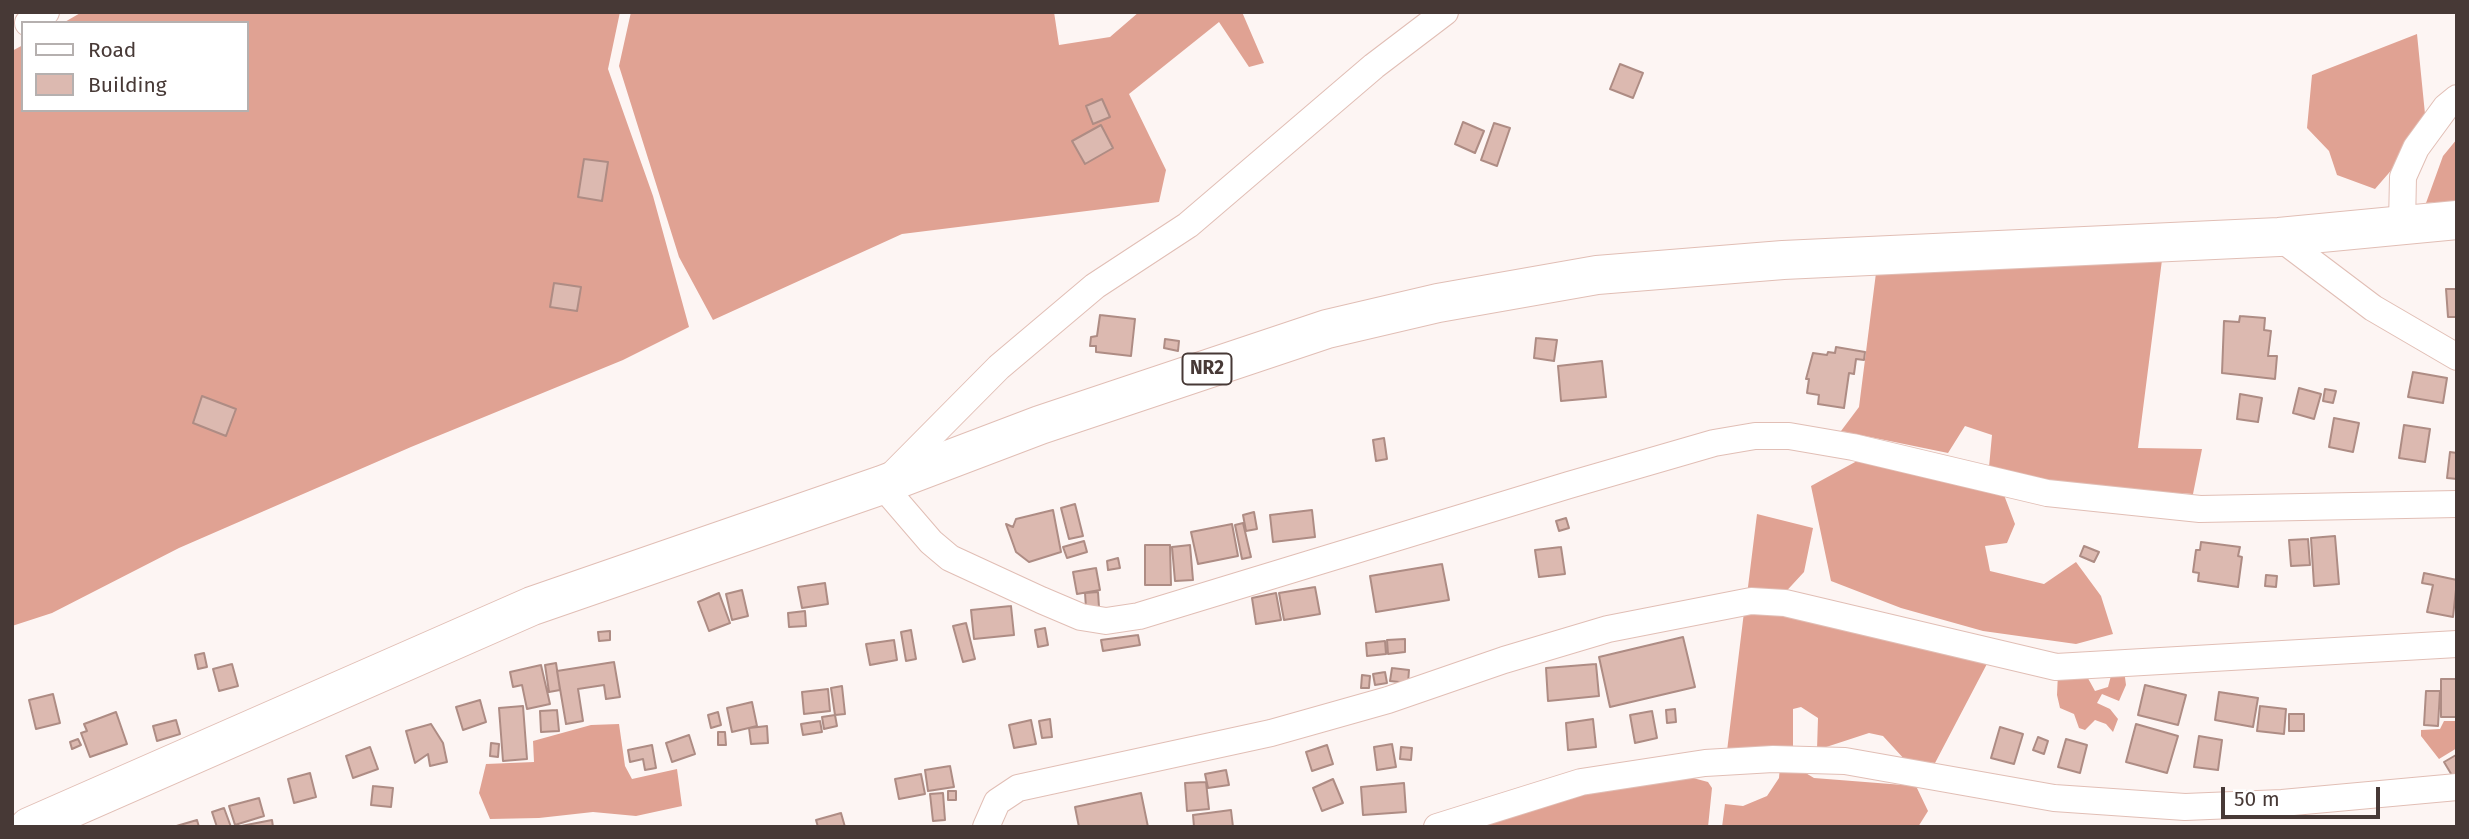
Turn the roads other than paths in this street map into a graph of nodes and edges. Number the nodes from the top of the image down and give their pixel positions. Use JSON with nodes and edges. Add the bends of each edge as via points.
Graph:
{"nodes":[{"id":1,"x":46,"y":12,"type":"edge"},
{"id":2,"x":1445,"y":12,"type":"edge"},
{"id":3,"x":30,"y":21,"type":"edge"},
{"id":4,"x":2457,"y":99,"type":"edge"},
{"id":5,"x":2457,"y":220,"type":"edge"},
{"id":6,"x":2402,"y":224,"type":"junction"},
{"id":7,"x":2279,"y":237,"type":"junction"},
{"id":8,"x":2457,"y":357,"type":"edge"},
{"id":9,"x":882,"y":485,"type":"junction"},
{"id":10,"x":2457,"y":504,"type":"edge"},
{"id":11,"x":2457,"y":645,"type":"edge"},
{"id":12,"x":2457,"y":788,"type":"edge"},
{"id":13,"x":29,"y":827,"type":"edge"},
{"id":14,"x":986,"y":827,"type":"edge"},
{"id":15,"x":1437,"y":827,"type":"edge"}],
"edges":[{"from":1,"to":3,"type":"street"},
{"from":2,"to":9,"type":"street","via":[[1374,66],[1188,225],[1095,286],[999,367]]},
{"from":4,"to":6,"type":"street","via":[[2416,148],[2403,177]]},
{"from":5,"to":6,"type":"highway","number":"NR2"},
{"from":6,"to":7,"type":"highway","number":"NR2"},
{"from":7,"to":8,"type":"street","via":[[2374,308]]},
{"from":7,"to":9,"type":"highway","number":"NR2","via":[[1783,260],[1597,275],[1438,303],[1327,329],[1040,425]]},
{"from":9,"to":10,"type":"street","via":[[950,558],[1081,617],[1105,621],[1139,616],[1569,485],[1714,443],[1755,436],[1790,436],[1853,447],[2048,493],[2200,509]]},
{"from":9,"to":13,"type":"highway","number":"NR2","via":[[532,606]]},
{"from":11,"to":14,"type":"street","via":[[2056,667],[1785,603],[1751,601],[1608,629],[1271,733],[1018,788],[997,802]]},
{"from":12,"to":15,"type":"street","via":[[2185,807],[2054,798],[1844,761],[1773,759],[1705,763],[1581,782]]}]}
